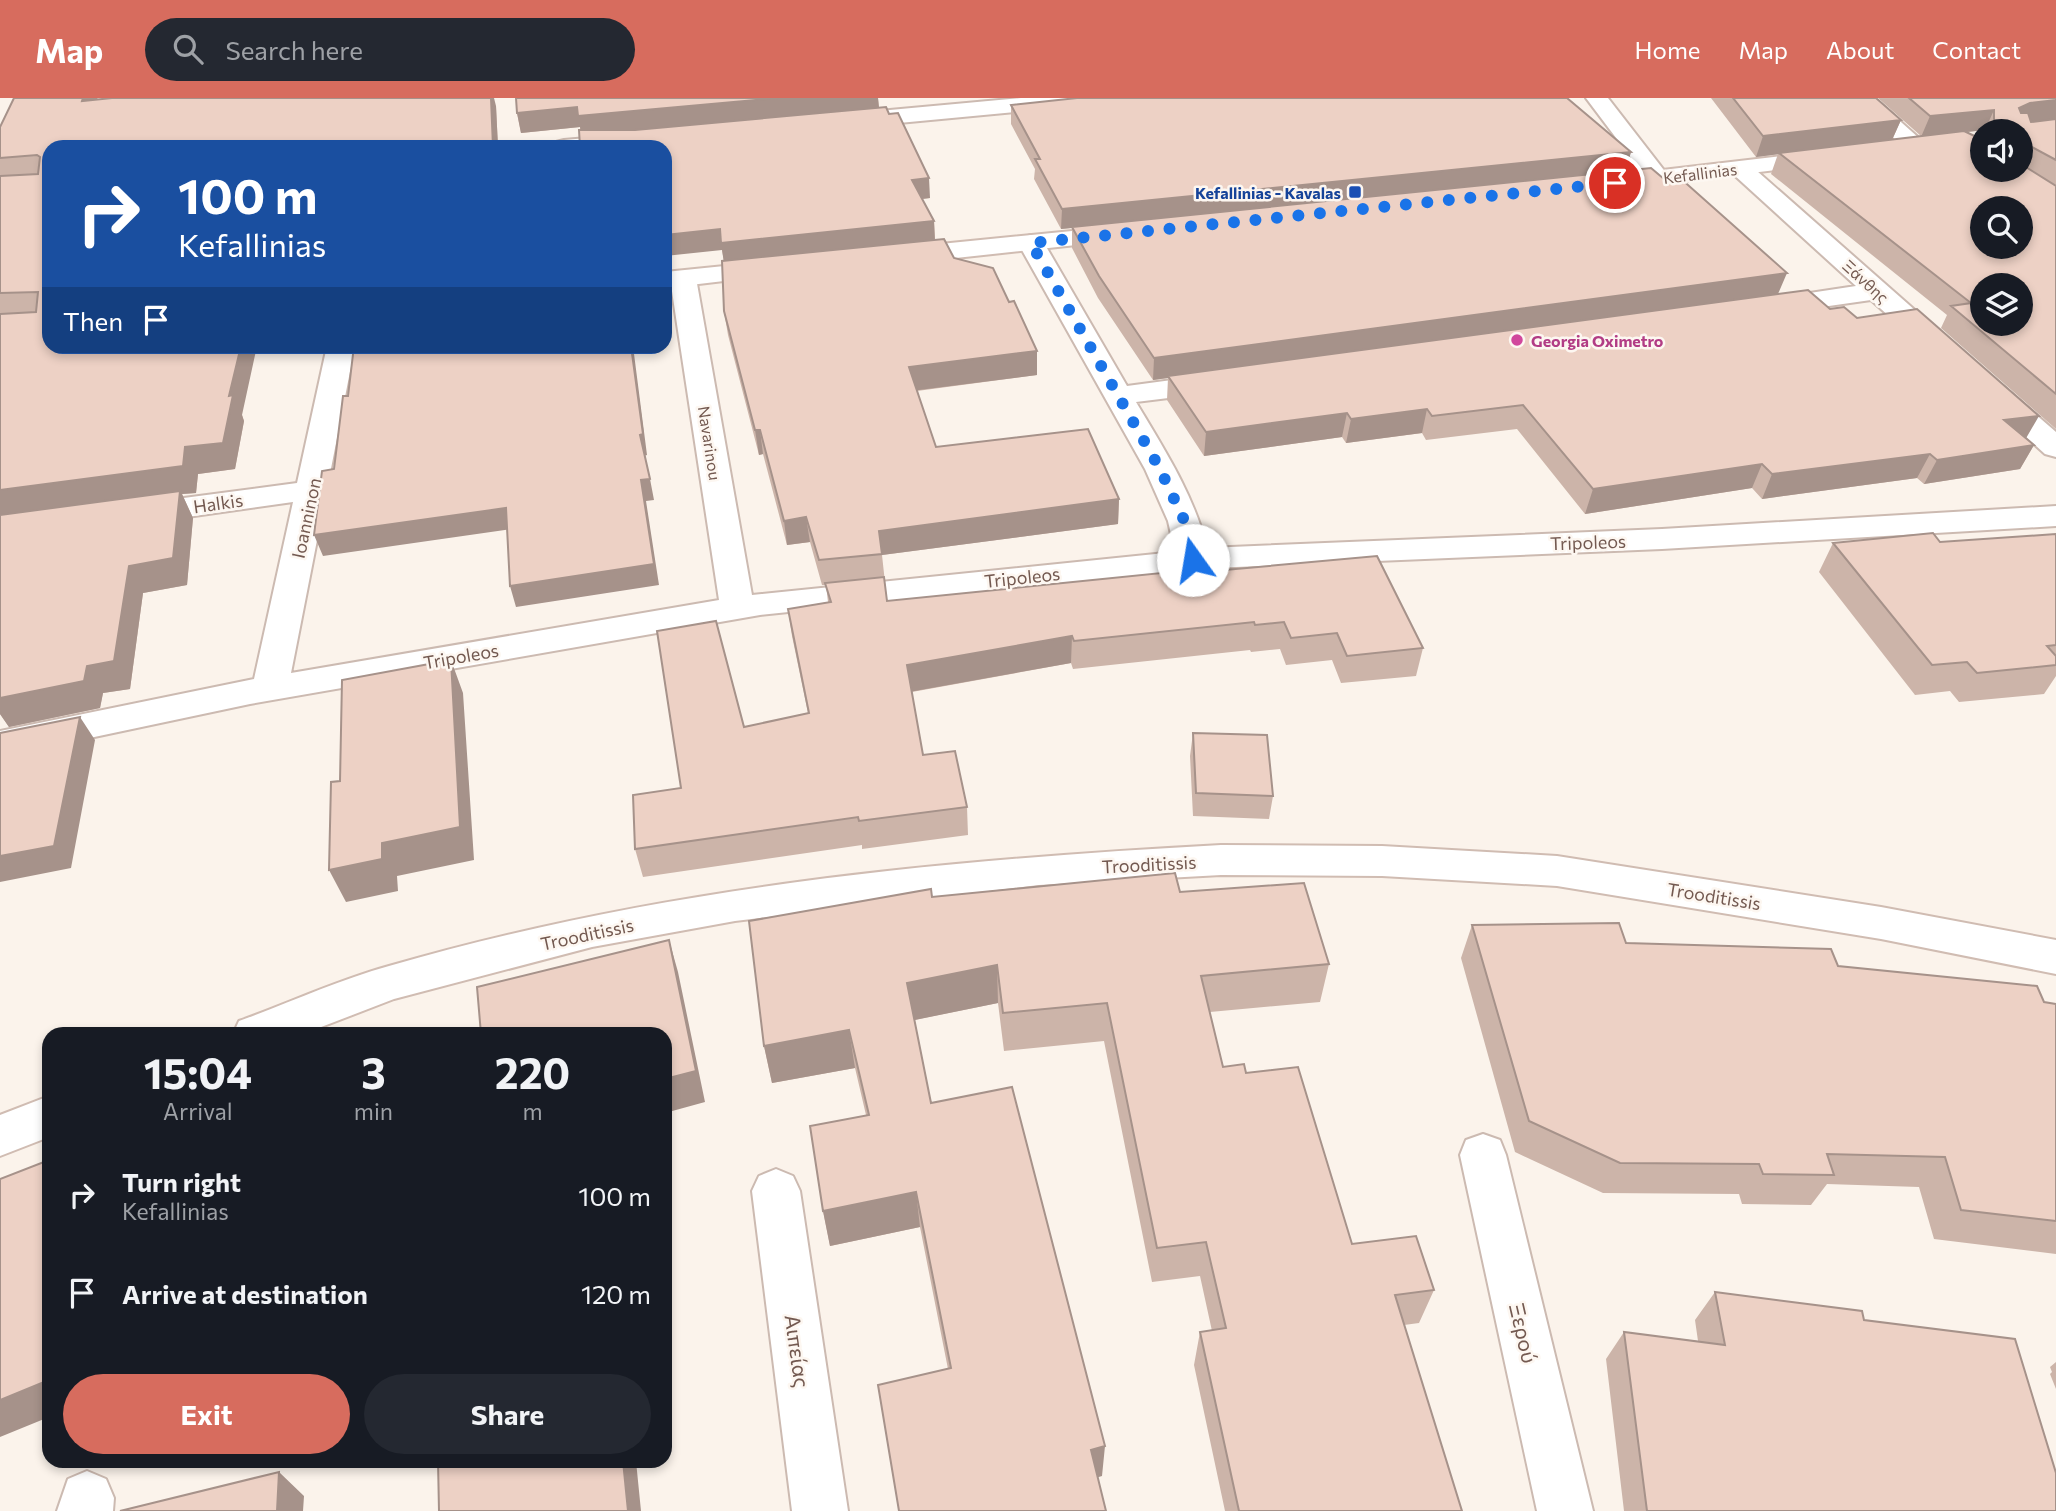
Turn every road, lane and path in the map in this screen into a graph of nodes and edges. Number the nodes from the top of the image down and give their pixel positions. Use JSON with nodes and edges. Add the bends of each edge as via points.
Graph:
{"nodes":[{"id":1,"x":1091,"y":98,"type":"edge"},
{"id":2,"x":1597,"y":98,"type":"edge"},
{"id":3,"x":1861,"y":98,"type":"edge"},
{"id":4,"x":824,"y":123,"type":"edge"},
{"id":5,"x":660,"y":138,"type":"edge"},
{"id":6,"x":639,"y":140,"type":"edge"},
{"id":7,"x":1945,"y":144,"type":"edge"},
{"id":8,"x":1917,"y":147,"type":"junction"},
{"id":9,"x":1890,"y":150,"type":"edge"},
{"id":10,"x":1850,"y":155,"type":"edge"},
{"id":11,"x":1741,"y":169,"type":"junction"},
{"id":12,"x":1658,"y":178,"type":"junction"},
{"id":13,"x":1593,"y":185,"type":"edge"},
{"id":14,"x":1140,"y":233,"type":"edge"},
{"id":15,"x":1031,"y":243,"type":"junction"},
{"id":16,"x":878,"y":259,"type":"edge"},
{"id":17,"x":794,"y":267,"type":"edge"},
{"id":18,"x":674,"y":279,"type":"edge"},
{"id":19,"x":1877,"y":291,"type":"junction"},
{"id":20,"x":1739,"y":310,"type":"edge"},
{"id":21,"x":339,"y":354,"type":"edge"},
{"id":22,"x":1243,"y":379,"type":"edge"},
{"id":23,"x":1119,"y":396,"type":"junction"},
{"id":24,"x":2056,"y":448,"type":"edge"},
{"id":25,"x":311,"y":490,"type":"junction"},
{"id":26,"x":2056,"y":516,"type":"edge"},
{"id":27,"x":108,"y":518,"type":"edge"},
{"id":28,"x":1193,"y":560,"type":"junction"},
{"id":29,"x":737,"y":608,"type":"junction"},
{"id":30,"x":270,"y":689,"type":"junction"},
{"id":31,"x":0,"y":744,"type":"edge"},
{"id":32,"x":2056,"y":957,"type":"edge"},
{"id":33,"x":273,"y":1027,"type":"edge"},
{"id":34,"x":42,"y":1119,"type":"edge"},
{"id":35,"x":0,"y":1136,"type":"edge"},
{"id":36,"x":1483,"y":1155,"type":"dead end"},
{"id":37,"x":776,"y":1191,"type":"dead end"},
{"id":38,"x":820,"y":1511,"type":"edge"},
{"id":39,"x":1566,"y":1511,"type":"edge"}],
"edges":[{"from":1,"to":4,"type":"street"},
{"from":2,"to":12,"type":"street"},
{"from":3,"to":8,"type":"street"},
{"from":5,"to":6,"type":"street"},
{"from":7,"to":8,"type":"street"},
{"from":8,"to":9,"type":"street"},
{"from":10,"to":11,"type":"street","name":"Kefallinias"},
{"from":11,"to":12,"type":"street","name":"Kefallinias"},
{"from":11,"to":19,"type":"street","name":"Ξάνθης"},
{"from":12,"to":13,"type":"street","name":"Kefallinias"},
{"from":14,"to":15,"type":"street"},
{"from":15,"to":16,"type":"street"},
{"from":15,"to":23,"type":"street"},
{"from":17,"to":18,"type":"street"},
{"from":18,"to":29,"type":"street","name":"Navarinou"},
{"from":19,"to":20,"type":"street"},
{"from":19,"to":24,"type":"street","name":"Ξάνθης"},
{"from":21,"to":25,"type":"street","name":"Ioanninon"},
{"from":22,"to":23,"type":"street"},
{"from":23,"to":28,"type":"street","via":[[1184,520]]},
{"from":25,"to":27,"type":"street","name":"Halkis"},
{"from":25,"to":30,"type":"street","name":"Ioanninon"},
{"from":26,"to":28,"type":"street","name":"Tripoleos"},
{"from":28,"to":29,"type":"street","name":"Tripoleos"},
{"from":29,"to":30,"type":"street","name":"Tripoleos"},
{"from":30,"to":31,"type":"street","name":"Tripoleos"},
{"from":32,"to":33,"type":"street","name":"Trooditissis","via":[[1881,923],[1557,871],[1382,861],[1222,860],[1039,870],[736,905],[605,929],[388,983]]},
{"from":34,"to":35,"type":"street"},
{"from":36,"to":39,"type":"street","name":"Ξερού"},
{"from":37,"to":38,"type":"street","name":"Αιπείας"}]}
